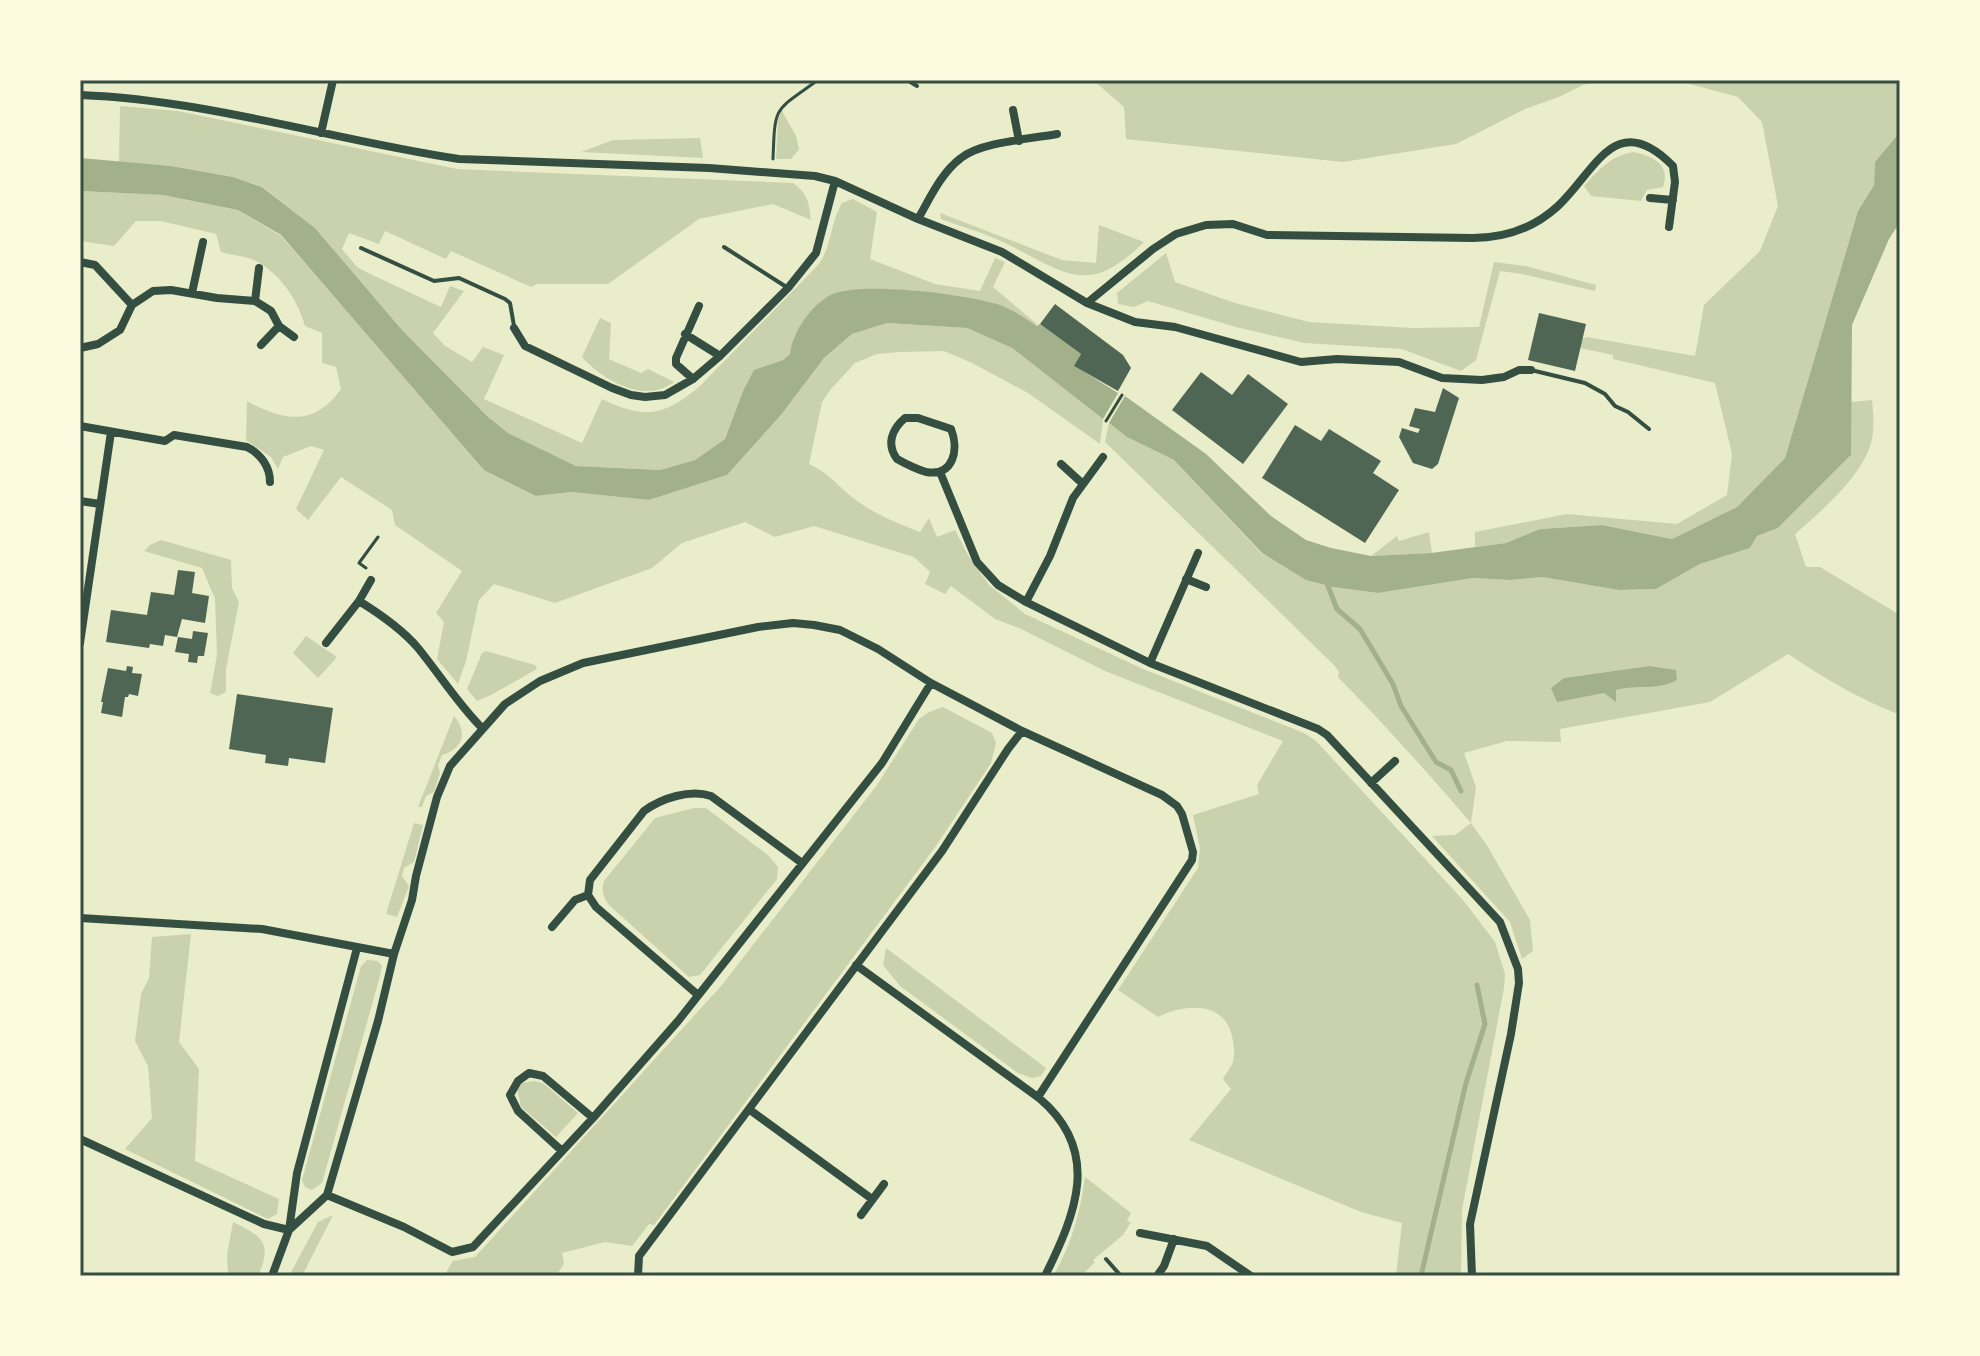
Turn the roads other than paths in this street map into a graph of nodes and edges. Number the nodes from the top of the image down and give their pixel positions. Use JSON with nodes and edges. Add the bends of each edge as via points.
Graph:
{"nodes":[{"id":1,"x":333,"y":80,"type":"edge"},
{"id":2,"x":907,"y":80,"type":"edge"},
{"id":3,"x":917,"y":86,"type":"dead end"},
{"id":4,"x":80,"y":95,"type":"edge"},
{"id":5,"x":1013,"y":110,"type":"dead end"},
{"id":6,"x":321,"y":133,"type":"junction"},
{"id":7,"x":1057,"y":134,"type":"dead end"},
{"id":8,"x":1019,"y":141,"type":"junction"},
{"id":9,"x":835,"y":181,"type":"junction"},
{"id":10,"x":1650,"y":198,"type":"dead end"},
{"id":11,"x":1673,"y":200,"type":"junction"},
{"id":12,"x":918,"y":219,"type":"junction"},
{"id":13,"x":1669,"y":227,"type":"dead end"},
{"id":14,"x":203,"y":242,"type":"dead end"},
{"id":15,"x":724,"y":247,"type":"dead end"},
{"id":16,"x":361,"y":248,"type":"dead end"},
{"id":17,"x":80,"y":262,"type":"edge"},
{"id":18,"x":259,"y":268,"type":"dead end"},
{"id":19,"x":788,"y":288,"type":"junction"},
{"id":20,"x":192,"y":293,"type":"junction"},
{"id":21,"x":255,"y":301,"type":"junction"},
{"id":22,"x":1087,"y":303,"type":"junction"},
{"id":23,"x":132,"y":305,"type":"junction"},
{"id":24,"x":699,"y":306,"type":"dead end"},
{"id":25,"x":279,"y":326,"type":"junction"},
{"id":26,"x":514,"y":328,"type":"joint"},
{"id":27,"x":685,"y":334,"type":"junction"},
{"id":28,"x":294,"y":337,"type":"dead end"},
{"id":29,"x":261,"y":345,"type":"dead end"},
{"id":30,"x":80,"y":348,"type":"edge"},
{"id":31,"x":720,"y":356,"type":"junction"},
{"id":32,"x":1531,"y":370,"type":"joint"},
{"id":33,"x":693,"y":379,"type":"junction"},
{"id":34,"x":80,"y":426,"type":"edge"},
{"id":35,"x":1649,"y":429,"type":"dead end"},
{"id":36,"x":111,"y":432,"type":"junction"},
{"id":37,"x":1103,"y":457,"type":"dead end"},
{"id":38,"x":1061,"y":464,"type":"dead end"},
{"id":39,"x":940,"y":472,"type":"junction"},
{"id":40,"x":270,"y":482,"type":"dead end"},
{"id":41,"x":1083,"y":484,"type":"junction"},
{"id":42,"x":80,"y":501,"type":"edge"},
{"id":43,"x":100,"y":504,"type":"junction"},
{"id":44,"x":1198,"y":553,"type":"dead end"},
{"id":45,"x":1186,"y":579,"type":"junction"},
{"id":46,"x":371,"y":580,"type":"road end"},
{"id":47,"x":1206,"y":587,"type":"dead end"},
{"id":48,"x":359,"y":601,"type":"junction"},
{"id":49,"x":1026,"y":602,"type":"junction"},
{"id":50,"x":80,"y":643,"type":"edge"},
{"id":51,"x":326,"y":643,"type":"dead end"},
{"id":52,"x":1150,"y":663,"type":"junction"},
{"id":53,"x":931,"y":683,"type":"junction"},
{"id":54,"x":482,"y":728,"type":"junction"},
{"id":55,"x":1022,"y":731,"type":"junction"},
{"id":56,"x":1395,"y":761,"type":"dead end"},
{"id":57,"x":1371,"y":783,"type":"junction"},
{"id":58,"x":802,"y":863,"type":"junction"},
{"id":59,"x":588,"y":895,"type":"junction"},
{"id":60,"x":80,"y":918,"type":"edge"},
{"id":61,"x":552,"y":927,"type":"dead end"},
{"id":62,"x":357,"y":948,"type":"junction"},
{"id":63,"x":394,"y":954,"type":"junction"},
{"id":64,"x":856,"y":965,"type":"junction"},
{"id":65,"x":698,"y":995,"type":"junction"},
{"id":66,"x":1038,"y":1097,"type":"junction"},
{"id":67,"x":750,"y":1110,"type":"junction"},
{"id":68,"x":593,"y":1118,"type":"junction"},
{"id":69,"x":80,"y":1139,"type":"edge"},
{"id":70,"x":562,"y":1151,"type":"junction"},
{"id":71,"x":884,"y":1184,"type":"dead end"},
{"id":72,"x":327,"y":1195,"type":"junction"},
{"id":73,"x":872,"y":1199,"type":"junction"},
{"id":74,"x":861,"y":1215,"type":"dead end"},
{"id":75,"x":289,"y":1230,"type":"junction"},
{"id":76,"x":1140,"y":1233,"type":"dead end"},
{"id":77,"x":1174,"y":1239,"type":"junction"},
{"id":78,"x":1106,"y":1259,"type":"dead end"},
{"id":79,"x":272,"y":1276,"type":"edge"},
{"id":80,"x":638,"y":1276,"type":"edge"},
{"id":81,"x":1045,"y":1276,"type":"edge"},
{"id":82,"x":1121,"y":1276,"type":"edge"},
{"id":83,"x":1157,"y":1276,"type":"edge"},
{"id":84,"x":1251,"y":1276,"type":"edge"},
{"id":85,"x":1472,"y":1276,"type":"edge"}],
"edges":[{"from":1,"to":6,"type":"street"},
{"from":2,"to":3,"type":"lane"},
{"from":4,"to":6,"type":"street","via":[[222,111]]},
{"from":5,"to":8,"type":"street"},
{"from":6,"to":9,"type":"street","via":[[459,159],[772,172]]},
{"from":7,"to":8,"type":"street"},
{"from":8,"to":12,"type":"street","via":[[960,158]]},
{"from":9,"to":12,"type":"street"},
{"from":9,"to":19,"type":"street","via":[[816,253]]},
{"from":10,"to":11,"type":"street"},
{"from":11,"to":13,"type":"street"},
{"from":11,"to":22,"type":"street","via":[[1673,166],[1649,148],[1626,143],[1597,159],[1559,206],[1512,234],[1267,235],[1233,224],[1206,225],[1176,234],[1153,249]]},
{"from":12,"to":22,"type":"street","via":[[1002,252]]},
{"from":14,"to":20,"type":"street"},
{"from":15,"to":19,"type":"lane"},
{"from":16,"to":26,"type":"lane","via":[[434,281],[459,278],[505,299]]},
{"from":17,"to":23,"type":"street","via":[[95,265]]},
{"from":18,"to":21,"type":"street"},
{"from":19,"to":31,"type":"street"},
{"from":20,"to":21,"type":"street"},
{"from":20,"to":23,"type":"street","via":[[153,291]]},
{"from":21,"to":25,"type":"street","via":[[271,311]]},
{"from":22,"to":32,"type":"street","via":[[1135,322],[1175,327],[1301,362],[1399,362],[1442,378],[1482,380]]},
{"from":23,"to":30,"type":"street","via":[[120,330]]},
{"from":24,"to":27,"type":"street"},
{"from":25,"to":28,"type":"street"},
{"from":25,"to":29,"type":"street"},
{"from":26,"to":33,"type":"street","via":[[525,346],[631,395],[665,395]]},
{"from":27,"to":31,"type":"street"},
{"from":27,"to":33,"type":"street","via":[[676,364]]},
{"from":31,"to":33,"type":"street"},
{"from":32,"to":35,"type":"lane","via":[[1585,383]]},
{"from":34,"to":36,"type":"street"},
{"from":36,"to":40,"type":"street","via":[[247,447],[270,471]]},
{"from":36,"to":43,"type":"street"},
{"from":37,"to":41,"type":"street"},
{"from":38,"to":41,"type":"street"},
{"from":39,"to":39,"type":"street","via":[[912,467],[892,453],[892,435],[905,418],[951,429],[954,458]]},
{"from":39,"to":49,"type":"street","via":[[977,562],[998,585]]},
{"from":41,"to":49,"type":"street"},
{"from":42,"to":43,"type":"street"},
{"from":43,"to":50,"type":"street"},
{"from":44,"to":45,"type":"street"},
{"from":45,"to":47,"type":"street"},
{"from":45,"to":52,"type":"street"},
{"from":46,"to":48,"type":"street"},
{"from":48,"to":51,"type":"street"},
{"from":48,"to":54,"type":"street","via":[[416,646]]},
{"from":49,"to":52,"type":"street"},
{"from":52,"to":57,"type":"street","via":[[1310,724]]},
{"from":53,"to":54,"type":"street","via":[[840,630],[775,624],[583,663],[521,692]]},
{"from":53,"to":55,"type":"street"},
{"from":53,"to":58,"type":"street","via":[[882,763]]},
{"from":54,"to":63,"type":"street","via":[[450,766],[437,797]]},
{"from":55,"to":64,"type":"street","via":[[942,851]]},
{"from":55,"to":66,"type":"street","via":[[1162,795],[1182,814],[1193,852],[1188,868]]},
{"from":56,"to":57,"type":"street"},
{"from":57,"to":85,"type":"street","via":[[1500,922],[1518,969],[1511,1034],[1470,1224]]},
{"from":58,"to":59,"type":"street","via":[[711,796],[688,794],[644,811],[590,880]]},
{"from":58,"to":65,"type":"street"},
{"from":59,"to":61,"type":"street","via":[[575,900]]},
{"from":59,"to":65,"type":"street"},
{"from":60,"to":62,"type":"street","via":[[262,929]]},
{"from":62,"to":63,"type":"street"},
{"from":62,"to":75,"type":"street","via":[[297,1173]]},
{"from":63,"to":72,"type":"street"},
{"from":64,"to":66,"type":"street"},
{"from":64,"to":67,"type":"street"},
{"from":65,"to":68,"type":"street"},
{"from":66,"to":81,"type":"street","via":[[1057,1113],[1072,1137],[1078,1166],[1076,1198]]},
{"from":67,"to":73,"type":"street"},
{"from":67,"to":80,"type":"street","via":[[639,1256]]},
{"from":68,"to":70,"type":"street"},
{"from":68,"to":70,"type":"street","via":[[543,1076],[529,1073],[518,1081],[510,1095],[518,1111]]},
{"from":69,"to":75,"type":"street","via":[[264,1224]]},
{"from":70,"to":72,"type":"street","via":[[473,1247],[452,1252]]},
{"from":71,"to":73,"type":"street"},
{"from":72,"to":75,"type":"street"},
{"from":73,"to":74,"type":"street"},
{"from":75,"to":79,"type":"street"},
{"from":76,"to":77,"type":"street"},
{"from":77,"to":83,"type":"street"},
{"from":77,"to":84,"type":"street","via":[[1207,1246]]},
{"from":78,"to":82,"type":"lane"}]}
